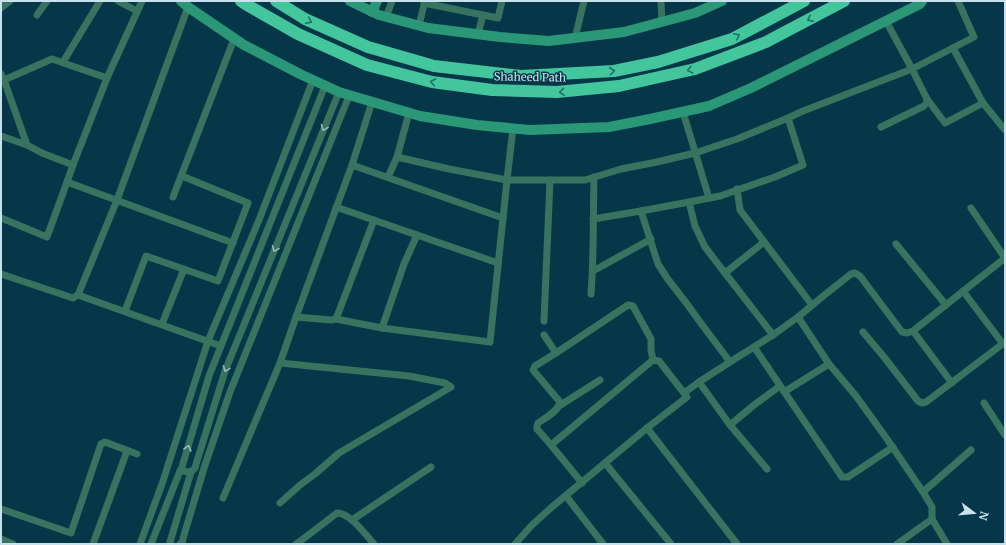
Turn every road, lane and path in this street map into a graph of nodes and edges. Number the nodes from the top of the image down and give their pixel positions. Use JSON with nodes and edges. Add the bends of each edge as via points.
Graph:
{"nodes":[{"id":1,"x":10,"y":1,"type":"edge"},
{"id":2,"x":47,"y":1,"type":"edge"},
{"id":3,"x":100,"y":1,"type":"edge"},
{"id":4,"x":118,"y":1,"type":"edge"},
{"id":5,"x":142,"y":1,"type":"edge"},
{"id":6,"x":241,"y":1,"type":"edge"},
{"id":7,"x":276,"y":1,"type":"edge"},
{"id":8,"x":350,"y":1,"type":"edge"},
{"id":9,"x":376,"y":1,"type":"edge"},
{"id":10,"x":392,"y":1,"type":"edge"},
{"id":11,"x":502,"y":1,"type":"edge"},
{"id":12,"x":584,"y":1,"type":"edge"},
{"id":13,"x":661,"y":1,"type":"edge"},
{"id":14,"x":722,"y":1,"type":"edge"},
{"id":15,"x":804,"y":1,"type":"edge"},
{"id":16,"x":844,"y":1,"type":"edge"},
{"id":17,"x":958,"y":1,"type":"edge"},
{"id":18,"x":424,"y":2,"type":"edge"},
{"id":19,"x":923,"y":2,"type":"edge"},
{"id":20,"x":710,"y":3,"type":"edge"},
{"id":21,"x":184,"y":4,"type":"edge"},
{"id":22,"x":363,"y":4,"type":"edge"},
{"id":23,"x":1,"y":8,"type":"edge"},
{"id":24,"x":137,"y":11,"type":"junction"},
{"id":25,"x":372,"y":12,"type":"junction"},
{"id":26,"x":37,"y":15,"type":"dead end"},
{"id":27,"x":483,"y":15,"type":"junction"},
{"id":28,"x":386,"y":17,"type":"junction"},
{"id":29,"x":886,"y":21,"type":"junction"},
{"id":30,"x":662,"y":22,"type":"junction"},
{"id":31,"x":419,"y":25,"type":"junction"},
{"id":32,"x":478,"y":34,"type":"junction"},
{"id":33,"x":575,"y":38,"type":"junction"},
{"id":34,"x":234,"y":39,"type":"junction"},
{"id":35,"x":953,"y":48,"type":"junction"},
{"id":36,"x":63,"y":62,"type":"junction"},
{"id":37,"x":912,"y":70,"type":"junction"},
{"id":38,"x":3,"y":77,"type":"edge"},
{"id":39,"x":107,"y":78,"type":"junction"},
{"id":40,"x":313,"y":80,"type":"junction"},
{"id":41,"x":325,"y":86,"type":"junction"},
{"id":42,"x":339,"y":92,"type":"junction"},
{"id":43,"x":349,"y":96,"type":"junction"},
{"id":44,"x":927,"y":99,"type":"junction"},
{"id":45,"x":372,"y":102,"type":"junction"},
{"id":46,"x":983,"y":103,"type":"junction"},
{"id":47,"x":683,"y":112,"type":"junction"},
{"id":48,"x":409,"y":113,"type":"junction"},
{"id":49,"x":788,"y":118,"type":"junction"},
{"id":50,"x":882,"y":127,"type":"dead end"},
{"id":51,"x":513,"y":128,"type":"junction"},
{"id":52,"x":1005,"y":130,"type":"edge"},
{"id":53,"x":1,"y":136,"type":"edge"},
{"id":54,"x":27,"y":146,"type":"junction"},
{"id":55,"x":695,"y":153,"type":"junction"},
{"id":56,"x":397,"y":157,"type":"junction"},
{"id":57,"x":352,"y":164,"type":"junction"},
{"id":58,"x":73,"y":165,"type":"junction"},
{"id":59,"x":182,"y":176,"type":"junction"},
{"id":60,"x":388,"y":177,"type":"junction"},
{"id":61,"x":594,"y":177,"type":"junction"},
{"id":62,"x":507,"y":180,"type":"junction"},
{"id":63,"x":550,"y":180,"type":"junction"},
{"id":64,"x":67,"y":182,"type":"junction"},
{"id":65,"x":737,"y":190,"type":"junction"},
{"id":66,"x":174,"y":197,"type":"dead end"},
{"id":67,"x":709,"y":198,"type":"junction"},
{"id":68,"x":117,"y":200,"type":"junction"},
{"id":69,"x":689,"y":202,"type":"junction"},
{"id":70,"x":336,"y":207,"type":"junction"},
{"id":71,"x":971,"y":208,"type":"dead end"},
{"id":72,"x":641,"y":211,"type":"junction"},
{"id":73,"x":1,"y":218,"type":"edge"},
{"id":74,"x":503,"y":218,"type":"junction"},
{"id":75,"x":593,"y":219,"type":"junction"},
{"id":76,"x":374,"y":220,"type":"junction"},
{"id":77,"x":417,"y":236,"type":"junction"},
{"id":78,"x":651,"y":239,"type":"junction"},
{"id":79,"x":764,"y":242,"type":"junction"},
{"id":80,"x":233,"y":243,"type":"junction"},
{"id":81,"x":896,"y":244,"type":"dead end"},
{"id":82,"x":1005,"y":258,"type":"edge"},
{"id":83,"x":498,"y":263,"type":"junction"},
{"id":84,"x":184,"y":269,"type":"junction"},
{"id":85,"x":593,"y":271,"type":"junction"},
{"id":86,"x":725,"y":273,"type":"junction"},
{"id":87,"x":1,"y":274,"type":"edge"},
{"id":88,"x":963,"y":291,"type":"junction"},
{"id":89,"x":78,"y":294,"type":"junction"},
{"id":90,"x":591,"y":294,"type":"dead end"},
{"id":91,"x":812,"y":305,"type":"junction"},
{"id":92,"x":946,"y":305,"type":"junction"},
{"id":93,"x":125,"y":310,"type":"junction"},
{"id":94,"x":296,"y":317,"type":"junction"},
{"id":95,"x":798,"y":317,"type":"junction"},
{"id":96,"x":336,"y":319,"type":"junction"},
{"id":97,"x":544,"y":321,"type":"dead end"},
{"id":98,"x":162,"y":324,"type":"junction"},
{"id":99,"x":382,"y":328,"type":"junction"},
{"id":100,"x":913,"y":331,"type":"junction"},
{"id":101,"x":863,"y":332,"type":"dead end"},
{"id":102,"x":544,"y":335,"type":"dead end"},
{"id":103,"x":773,"y":335,"type":"junction"},
{"id":104,"x":208,"y":341,"type":"junction"},
{"id":105,"x":1004,"y":343,"type":"edge"},
{"id":106,"x":221,"y":346,"type":"junction"},
{"id":107,"x":754,"y":347,"type":"junction"},
{"id":108,"x":556,"y":353,"type":"junction"},
{"id":109,"x":653,"y":360,"type":"junction"},
{"id":110,"x":730,"y":362,"type":"junction"},
{"id":111,"x":280,"y":363,"type":"junction"},
{"id":112,"x":829,"y":364,"type":"junction"},
{"id":113,"x":600,"y":380,"type":"dead end"},
{"id":114,"x":699,"y":382,"type":"junction"},
{"id":115,"x":952,"y":383,"type":"junction"},
{"id":116,"x":782,"y":389,"type":"junction"},
{"id":117,"x":684,"y":393,"type":"junction"},
{"id":118,"x":984,"y":403,"type":"dead end"},
{"id":119,"x":559,"y":406,"type":"junction"},
{"id":120,"x":730,"y":425,"type":"junction"},
{"id":121,"x":647,"y":428,"type":"junction"},
{"id":122,"x":1005,"y":435,"type":"edge"},
{"id":123,"x":551,"y":445,"type":"junction"},
{"id":124,"x":893,"y":447,"type":"junction"},
{"id":125,"x":970,"y":450,"type":"dead end"},
{"id":126,"x":127,"y":451,"type":"junction"},
{"id":127,"x":137,"y":454,"type":"dead end"},
{"id":128,"x":605,"y":463,"type":"junction"},
{"id":129,"x":431,"y":467,"type":"dead end"},
{"id":130,"x":767,"y":469,"type":"dead end"},
{"id":131,"x":180,"y":471,"type":"junction"},
{"id":132,"x":191,"y":472,"type":"junction"},
{"id":133,"x":582,"y":483,"type":"junction"},
{"id":134,"x":923,"y":492,"type":"junction"},
{"id":135,"x":566,"y":496,"type":"junction"},
{"id":136,"x":223,"y":498,"type":"dead end"},
{"id":137,"x":280,"y":503,"type":"dead end"},
{"id":138,"x":1,"y":509,"type":"edge"},
{"id":139,"x":932,"y":519,"type":"junction"},
{"id":140,"x":352,"y":520,"type":"junction"},
{"id":141,"x":1,"y":539,"type":"edge"},
{"id":142,"x":13,"y":544,"type":"edge"},
{"id":143,"x":93,"y":544,"type":"edge"},
{"id":144,"x":140,"y":544,"type":"edge"},
{"id":145,"x":151,"y":544,"type":"edge"},
{"id":146,"x":172,"y":544,"type":"edge"},
{"id":147,"x":180,"y":544,"type":"edge"},
{"id":148,"x":296,"y":544,"type":"edge"},
{"id":149,"x":374,"y":544,"type":"edge"},
{"id":150,"x":515,"y":544,"type":"edge"},
{"id":151,"x":603,"y":544,"type":"edge"},
{"id":152,"x":670,"y":544,"type":"edge"},
{"id":153,"x":737,"y":544,"type":"edge"},
{"id":154,"x":897,"y":544,"type":"edge"},
{"id":155,"x":947,"y":544,"type":"edge"}],
"edges":[{"from":1,"to":23,"type":"street"},
{"from":2,"to":26,"type":"street"},
{"from":3,"to":36,"type":"street"},
{"from":4,"to":24,"type":"street"},
{"from":5,"to":24,"type":"street"},
{"from":16,"to":6,"type":"highway","name":"Shaheed Path","one_way":true,"via":[[766,42],[695,69],[619,86],[557,92],[492,90],[432,82],[367,65],[298,34]]},
{"from":7,"to":15,"type":"highway","name":"Shaheed Path","one_way":true,"via":[[305,19],[368,47],[434,66],[521,76],[614,71],[658,62],[732,39]]},
{"from":8,"to":22,"type":"street"},
{"from":9,"to":25,"type":"street"},
{"from":10,"to":28,"type":"street"},
{"from":11,"to":27,"type":"street","via":[[498,18]]},
{"from":12,"to":33,"type":"street"},
{"from":13,"to":30,"type":"street"},
{"from":14,"to":20,"type":"street"},
{"from":17,"to":35,"type":"street","via":[[974,37]]},
{"from":18,"to":27,"type":"street"},
{"from":18,"to":31,"type":"street"},
{"from":19,"to":29,"type":"street"},
{"from":20,"to":30,"type":"street","via":[[695,13]]},
{"from":21,"to":34,"type":"street"},
{"from":21,"to":68,"type":"street"},
{"from":22,"to":25,"type":"street"},
{"from":24,"to":39,"type":"street"},
{"from":25,"to":28,"type":"street"},
{"from":27,"to":32,"type":"street"},
{"from":28,"to":31,"type":"street"},
{"from":29,"to":37,"type":"street"},
{"from":29,"to":47,"type":"street","via":[[751,88],[709,106]]},
{"from":30,"to":33,"type":"street","via":[[624,32]]},
{"from":31,"to":32,"type":"street"},
{"from":32,"to":33,"type":"street","via":[[549,41]]},
{"from":34,"to":40,"type":"street"},
{"from":34,"to":59,"type":"street"},
{"from":35,"to":37,"type":"street"},
{"from":35,"to":46,"type":"street"},
{"from":36,"to":38,"type":"street","via":[[52,59]]},
{"from":36,"to":39,"type":"street"},
{"from":37,"to":44,"type":"street"},
{"from":37,"to":49,"type":"street","via":[[803,110]]},
{"from":38,"to":54,"type":"street"},
{"from":39,"to":58,"type":"street"},
{"from":40,"to":41,"type":"street"},
{"from":40,"to":104,"type":"street","via":[[259,220]]},
{"from":41,"to":42,"type":"street"},
{"from":41,"to":106,"type":"street"},
{"from":42,"to":43,"type":"street"},
{"from":42,"to":132,"type":"street","one_way":true,"via":[[225,371],[195,468]]},
{"from":43,"to":45,"type":"street"},
{"from":43,"to":147,"type":"street","via":[[230,392]]},
{"from":44,"to":46,"type":"street","via":[[945,123]]},
{"from":44,"to":50,"type":"street","via":[[924,106]]},
{"from":45,"to":48,"type":"street"},
{"from":45,"to":57,"type":"street"},
{"from":46,"to":52,"type":"street"},
{"from":47,"to":51,"type":"street","via":[[609,127],[530,130]]},
{"from":47,"to":55,"type":"street"},
{"from":48,"to":51,"type":"street","via":[[477,125]]},
{"from":48,"to":56,"type":"street"},
{"from":49,"to":55,"type":"street"},
{"from":49,"to":65,"type":"street","via":[[803,165]]},
{"from":51,"to":62,"type":"street"},
{"from":53,"to":54,"type":"street"},
{"from":54,"to":58,"type":"street"},
{"from":55,"to":61,"type":"street"},
{"from":55,"to":67,"type":"street"},
{"from":56,"to":60,"type":"street"},
{"from":56,"to":62,"type":"street"},
{"from":57,"to":60,"type":"street"},
{"from":57,"to":70,"type":"street"},
{"from":58,"to":64,"type":"street"},
{"from":59,"to":66,"type":"street"},
{"from":59,"to":80,"type":"street","via":[[248,203]]},
{"from":60,"to":74,"type":"street"},
{"from":61,"to":63,"type":"street","via":[[585,180]]},
{"from":61,"to":75,"type":"street"},
{"from":62,"to":63,"type":"street"},
{"from":62,"to":74,"type":"street"},
{"from":63,"to":97,"type":"street"},
{"from":64,"to":68,"type":"street"},
{"from":64,"to":73,"type":"street","via":[[47,237]]},
{"from":65,"to":67,"type":"street"},
{"from":65,"to":79,"type":"street","via":[[740,210]]},
{"from":67,"to":69,"type":"street"},
{"from":68,"to":80,"type":"street"},
{"from":68,"to":89,"type":"street"},
{"from":69,"to":72,"type":"street"},
{"from":69,"to":86,"type":"street","via":[[695,226],[705,247]]},
{"from":70,"to":76,"type":"street"},
{"from":70,"to":94,"type":"street"},
{"from":71,"to":82,"type":"street"},
{"from":72,"to":75,"type":"street"},
{"from":72,"to":78,"type":"street"},
{"from":74,"to":83,"type":"street"},
{"from":75,"to":85,"type":"street"},
{"from":76,"to":77,"type":"street"},
{"from":76,"to":96,"type":"street"},
{"from":77,"to":83,"type":"street"},
{"from":77,"to":99,"type":"street","via":[[404,264]]},
{"from":78,"to":85,"type":"street"},
{"from":78,"to":110,"type":"street","via":[[658,264]]},
{"from":79,"to":86,"type":"street"},
{"from":79,"to":91,"type":"street"},
{"from":80,"to":84,"type":"street","via":[[218,282]]},
{"from":81,"to":92,"type":"street"},
{"from":82,"to":88,"type":"street"},
{"from":83,"to":99,"type":"street","via":[[490,342]]},
{"from":84,"to":93,"type":"street","via":[[146,256]]},
{"from":84,"to":98,"type":"street"},
{"from":85,"to":90,"type":"street"},
{"from":86,"to":103,"type":"street"},
{"from":87,"to":89,"type":"street","via":[[73,298]]},
{"from":88,"to":92,"type":"street"},
{"from":88,"to":105,"type":"street"},
{"from":89,"to":93,"type":"street"},
{"from":91,"to":95,"type":"street"},
{"from":91,"to":100,"type":"street","via":[[855,273],[860,276],[902,332]]},
{"from":92,"to":100,"type":"street"},
{"from":93,"to":98,"type":"street"},
{"from":94,"to":96,"type":"street"},
{"from":94,"to":111,"type":"street"},
{"from":95,"to":103,"type":"street"},
{"from":95,"to":112,"type":"street"},
{"from":96,"to":99,"type":"street"},
{"from":98,"to":104,"type":"street"},
{"from":100,"to":115,"type":"street"},
{"from":101,"to":115,"type":"street","via":[[918,401],[926,402]]},
{"from":102,"to":108,"type":"street"},
{"from":103,"to":107,"type":"street"},
{"from":104,"to":106,"type":"street"},
{"from":104,"to":144,"type":"street"},
{"from":105,"to":115,"type":"street"},
{"from":131,"to":106,"type":"street","one_way":true,"via":[[209,376]]},
{"from":107,"to":110,"type":"street"},
{"from":107,"to":116,"type":"street"},
{"from":108,"to":109,"type":"street","via":[[630,305],[633,306],[651,339]]},
{"from":108,"to":119,"type":"street","via":[[533,370],[560,402]]},
{"from":109,"to":117,"type":"street","via":[[659,361]]},
{"from":109,"to":123,"type":"street"},
{"from":110,"to":114,"type":"street"},
{"from":111,"to":136,"type":"street"},
{"from":111,"to":137,"type":"street","via":[[409,376],[445,383],[450,387],[338,453]]},
{"from":112,"to":116,"type":"street"},
{"from":112,"to":124,"type":"street"},
{"from":113,"to":119,"type":"street"},
{"from":114,"to":117,"type":"street"},
{"from":114,"to":120,"type":"street"},
{"from":116,"to":120,"type":"street","via":[[754,405]]},
{"from":116,"to":124,"type":"street","via":[[842,477],[848,477]]},
{"from":117,"to":121,"type":"street","via":[[687,397]]},
{"from":118,"to":122,"type":"street"},
{"from":119,"to":123,"type":"street","via":[[537,426]]},
{"from":120,"to":130,"type":"street"},
{"from":121,"to":128,"type":"street"},
{"from":121,"to":153,"type":"street"},
{"from":123,"to":133,"type":"street"},
{"from":124,"to":134,"type":"street"},
{"from":125,"to":134,"type":"street"},
{"from":126,"to":127,"type":"street"},
{"from":126,"to":138,"type":"street","via":[[105,442],[101,444],[71,533]]},
{"from":126,"to":143,"type":"street"},
{"from":128,"to":133,"type":"street"},
{"from":128,"to":152,"type":"street"},
{"from":129,"to":140,"type":"street"},
{"from":131,"to":132,"type":"street"},
{"from":131,"to":145,"type":"street"},
{"from":132,"to":146,"type":"street","via":[[170,542]]},
{"from":133,"to":135,"type":"street"},
{"from":134,"to":139,"type":"street","via":[[932,507]]},
{"from":135,"to":150,"type":"street","via":[[532,525]]},
{"from":135,"to":151,"type":"street"},
{"from":139,"to":154,"type":"street"},
{"from":139,"to":155,"type":"street"},
{"from":140,"to":148,"type":"street","via":[[337,512]]},
{"from":140,"to":149,"type":"street"},
{"from":141,"to":142,"type":"street"}]}
